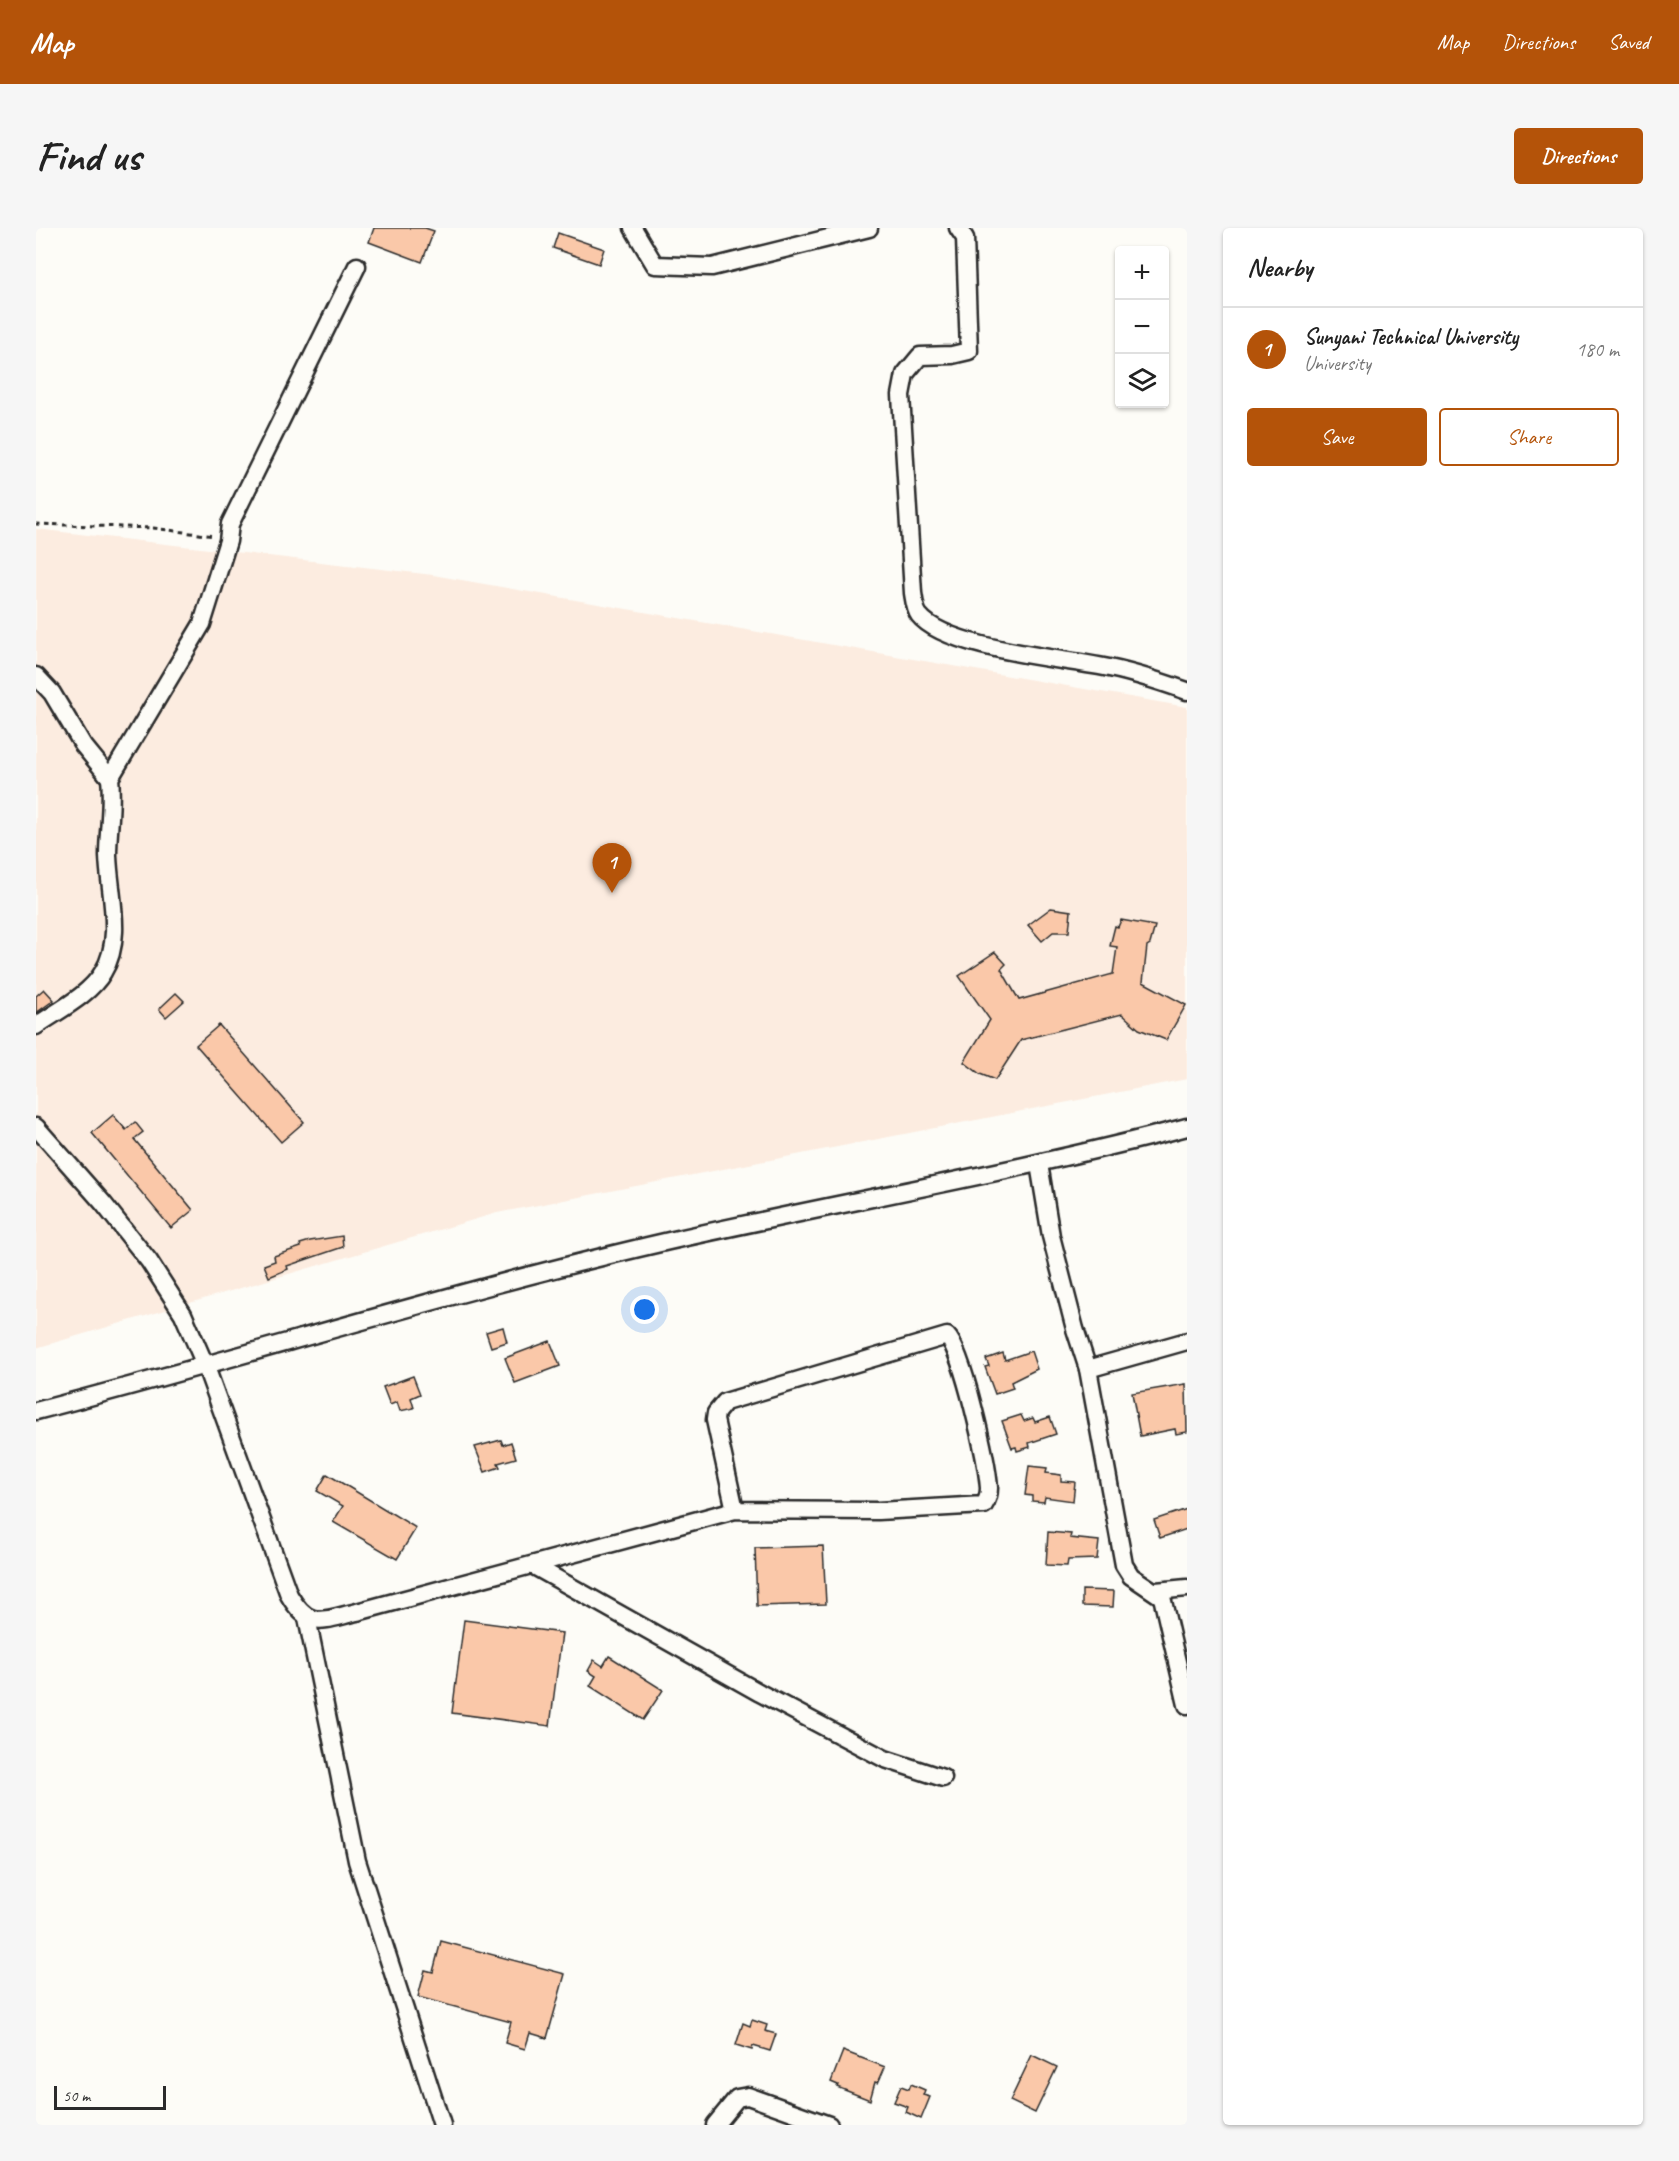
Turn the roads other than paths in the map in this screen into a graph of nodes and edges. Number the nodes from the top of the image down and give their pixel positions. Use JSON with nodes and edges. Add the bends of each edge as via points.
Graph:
{"nodes":[{"id":1,"x":633,"y":228,"type":"edge"},
{"id":2,"x":869,"y":228,"type":"edge"},
{"id":3,"x":958,"y":228,"type":"edge"},
{"id":4,"x":357,"y":266,"type":"dead end"},
{"id":5,"x":36,"y":676,"type":"edge"},
{"id":6,"x":1187,"y":692,"type":"edge"},
{"id":7,"x":110,"y":778,"type":"junction"},
{"id":8,"x":36,"y":1026,"type":"edge"},
{"id":9,"x":1187,"y":1127,"type":"edge"},
{"id":10,"x":38,"y":1131,"type":"edge"},
{"id":11,"x":1039,"y":1164,"type":"junction"},
{"id":12,"x":1187,"y":1341,"type":"edge"},
{"id":13,"x":206,"y":1367,"type":"junction"},
{"id":14,"x":1088,"y":1369,"type":"junction"},
{"id":15,"x":36,"y":1411,"type":"edge"},
{"id":16,"x":735,"y":1510,"type":"junction"},
{"id":17,"x":534,"y":1566,"type":"junction"},
{"id":18,"x":1187,"y":1588,"type":"edge"},
{"id":19,"x":1156,"y":1591,"type":"junction"},
{"id":20,"x":307,"y":1618,"type":"junction"},
{"id":21,"x":1187,"y":1705,"type":"edge"},
{"id":22,"x":943,"y":1778,"type":"dead end"},
{"id":23,"x":442,"y":2125,"type":"edge"},
{"id":24,"x":715,"y":2125,"type":"edge"},
{"id":25,"x":829,"y":2125,"type":"edge"}],
"edges":[{"from":1,"to":2,"type":"street","via":[[655,265],[712,267]]},
{"from":3,"to":6,"type":"street","via":[[965,238],[969,351],[920,356],[905,374],[901,395],[913,593],[918,614],[960,638],[1019,654],[1100,666]]},
{"from":4,"to":7,"type":"street","via":[[230,524],[202,624]]},
{"from":5,"to":7,"type":"street"},
{"from":7,"to":8,"type":"street","via":[[108,855],[113,951],[93,985]]},
{"from":9,"to":11,"type":"street"},
{"from":10,"to":13,"type":"street","via":[[148,1261],[183,1314]]},
{"from":11,"to":13,"type":"street","via":[[682,1238],[504,1281]]},
{"from":11,"to":14,"type":"street","via":[[1051,1236]]},
{"from":12,"to":14,"type":"street"},
{"from":13,"to":15,"type":"street"},
{"from":13,"to":20,"type":"street","via":[[289,1595]]},
{"from":14,"to":19,"type":"street","via":[[1124,1565],[1131,1576]]},
{"from":16,"to":16,"type":"street","via":[[878,1511],[984,1505],[989,1489],[984,1456],[961,1359],[952,1342],[946,1336],[725,1402],[715,1420]]},
{"from":16,"to":17,"type":"street"},
{"from":17,"to":20,"type":"street","via":[[320,1621]]},
{"from":17,"to":22,"type":"street","via":[[885,1759]]},
{"from":18,"to":19,"type":"street"},
{"from":19,"to":21,"type":"street","via":[[1162,1597],[1169,1620]]},
{"from":20,"to":23,"type":"street","via":[[357,1861]]},
{"from":24,"to":25,"type":"street","via":[[737,2098],[748,2096]]}]}
